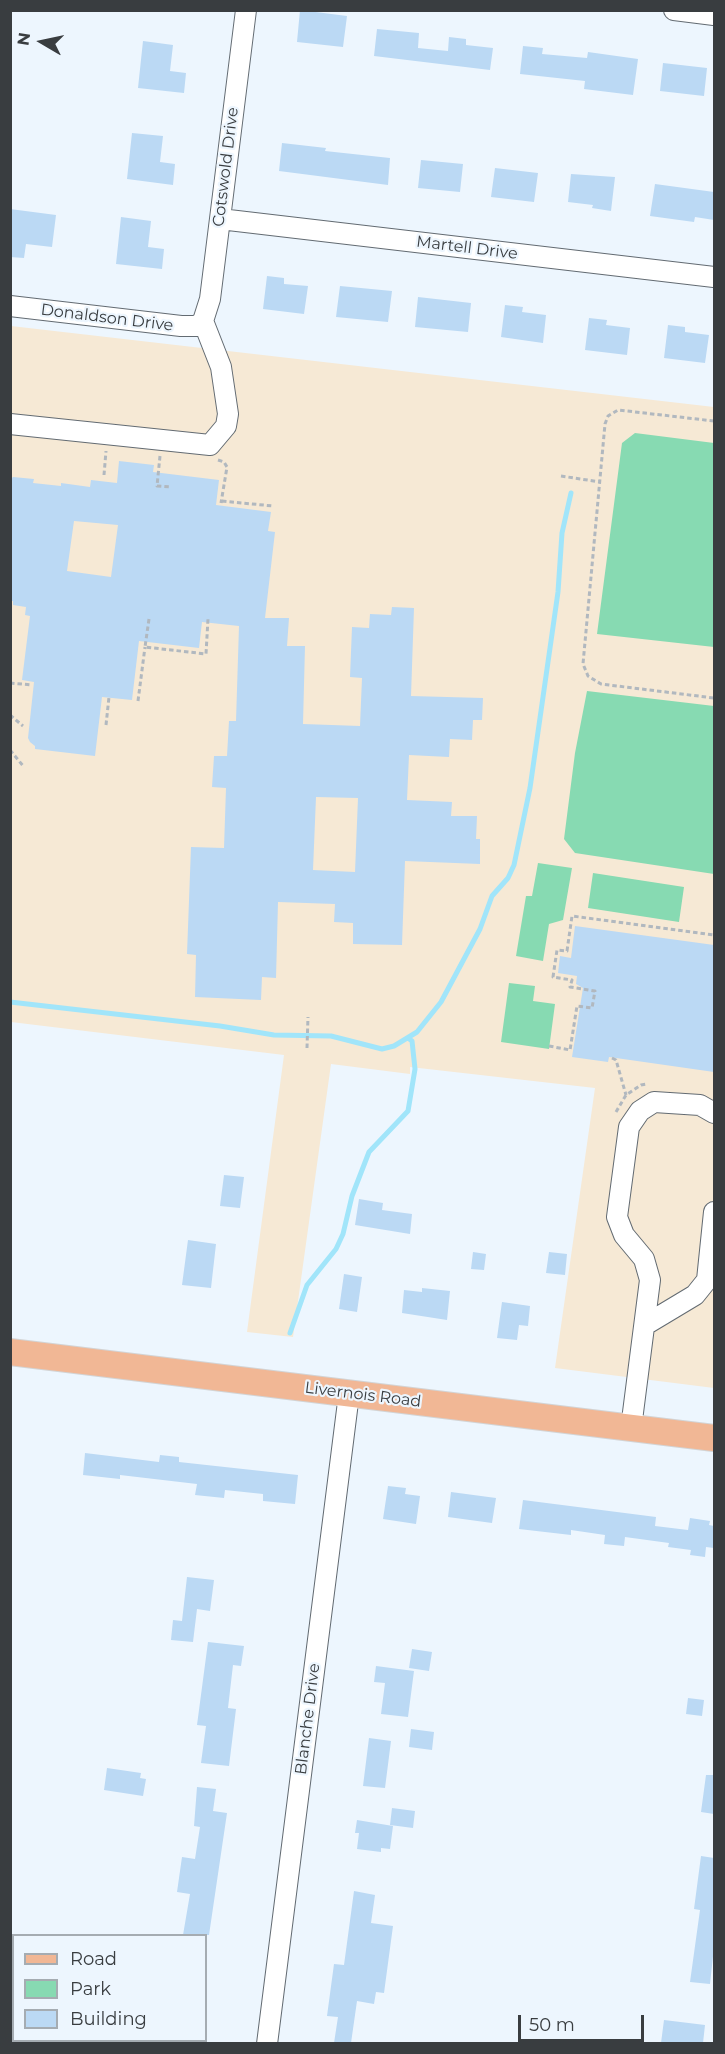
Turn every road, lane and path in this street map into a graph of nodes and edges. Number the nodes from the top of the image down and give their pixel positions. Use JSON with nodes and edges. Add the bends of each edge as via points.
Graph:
{"nodes":[{"id":1,"x":246,"y":10,"type":"edge"},
{"id":2,"x":674,"y":10,"type":"edge"},
{"id":3,"x":714,"y":15,"type":"edge"},
{"id":4,"x":220,"y":219,"type":"junction"},
{"id":5,"x":714,"y":277,"type":"edge"},
{"id":6,"x":10,"y":306,"type":"edge"},
{"id":7,"x":203,"y":321,"type":"junction"},
{"id":8,"x":714,"y":421,"type":"edge"},
{"id":9,"x":10,"y":424,"type":"edge"},
{"id":10,"x":107,"y":449,"type":"dead end"},
{"id":11,"x":161,"y":454,"type":"dead end"},
{"id":12,"x":220,"y":460,"type":"dead end"},
{"id":13,"x":104,"y":475,"type":"dead end"},
{"id":14,"x":561,"y":476,"type":"dead end"},
{"id":15,"x":600,"y":482,"type":"junction"},
{"id":16,"x":171,"y":487,"type":"dead end"},
{"id":17,"x":273,"y":506,"type":"dead end"},
{"id":18,"x":149,"y":619,"type":"dead end"},
{"id":19,"x":208,"y":619,"type":"dead end"},
{"id":20,"x":145,"y":647,"type":"junction"},
{"id":21,"x":10,"y":683,"type":"edge"},
{"id":22,"x":32,"y":685,"type":"dead end"},
{"id":23,"x":109,"y":697,"type":"dead end"},
{"id":24,"x":714,"y":698,"type":"edge"},
{"id":25,"x":138,"y":701,"type":"dead end"},
{"id":26,"x":10,"y":715,"type":"edge"},
{"id":27,"x":106,"y":725,"type":"dead end"},
{"id":28,"x":23,"y":726,"type":"dead end"},
{"id":29,"x":10,"y":750,"type":"edge"},
{"id":30,"x":24,"y":767,"type":"dead end"},
{"id":31,"x":714,"y":935,"type":"edge"},
{"id":32,"x":308,"y":1017,"type":"dead end"},
{"id":33,"x":549,"y":1047,"type":"dead end"},
{"id":34,"x":307,"y":1048,"type":"dead end"},
{"id":35,"x":612,"y":1058,"type":"dead end"},
{"id":36,"x":626,"y":1095,"type":"dead end"},
{"id":37,"x":714,"y":1113,"type":"edge"},
{"id":38,"x":714,"y":1212,"type":"edge"},
{"id":39,"x":645,"y":1325,"type":"junction"},
{"id":40,"x":10,"y":1352,"type":"edge"},
{"id":41,"x":349,"y":1394,"type":"junction"},
{"id":42,"x":631,"y":1428,"type":"junction"},
{"id":43,"x":714,"y":1438,"type":"edge"},
{"id":44,"x":267,"y":2043,"type":"edge"}],
"edges":[{"from":1,"to":4,"type":"street","name":"Cotswold Drive"},
{"from":2,"to":3,"type":"street"},
{"from":4,"to":5,"type":"street","name":"Martell Drive"},
{"from":4,"to":7,"type":"street","name":"Cotswold Drive","via":[[210,299]]},
{"from":6,"to":7,"type":"street","name":"Donaldson Drive","via":[[182,326],[197,326]]},
{"from":7,"to":9,"type":"street","via":[[221,367],[228,414],[226,426],[210,445]]},
{"from":8,"to":15,"type":"path","via":[[612,412],[605,424]]},
{"from":10,"to":13,"type":"path"},
{"from":11,"to":16,"type":"path","via":[[155,486]]},
{"from":12,"to":17,"type":"path","via":[[227,467],[222,502]]},
{"from":14,"to":15,"type":"path"},
{"from":15,"to":24,"type":"path","via":[[583,664],[588,676],[601,684]]},
{"from":18,"to":20,"type":"path"},
{"from":19,"to":20,"type":"path","via":[[206,654]]},
{"from":20,"to":25,"type":"path"},
{"from":21,"to":22,"type":"path"},
{"from":23,"to":27,"type":"path"},
{"from":26,"to":28,"type":"path"},
{"from":29,"to":30,"type":"path"},
{"from":31,"to":33,"type":"path","via":[[572,916],[567,951],[557,950],[553,977],[572,980],[570,987],[595,991],[592,1008],[577,1006],[570,1050]]},
{"from":32,"to":34,"type":"path"},
{"from":35,"to":36,"type":"path","via":[[616,1060]]},
{"from":37,"to":39,"type":"street","via":[[700,1105],[654,1102],[640,1111],[628,1127],[617,1217],[624,1235],[644,1259],[650,1280]]},
{"from":38,"to":39,"type":"street","via":[[707,1280],[695,1295]]},
{"from":39,"to":42,"type":"street"},
{"from":40,"to":41,"type":"main road","name":"Livernois Road"},
{"from":41,"to":42,"type":"main road","name":"Livernois Road"},
{"from":41,"to":44,"type":"street","name":"Blanche Drive"},
{"from":42,"to":43,"type":"main road","name":"Livernois Road"}]}
